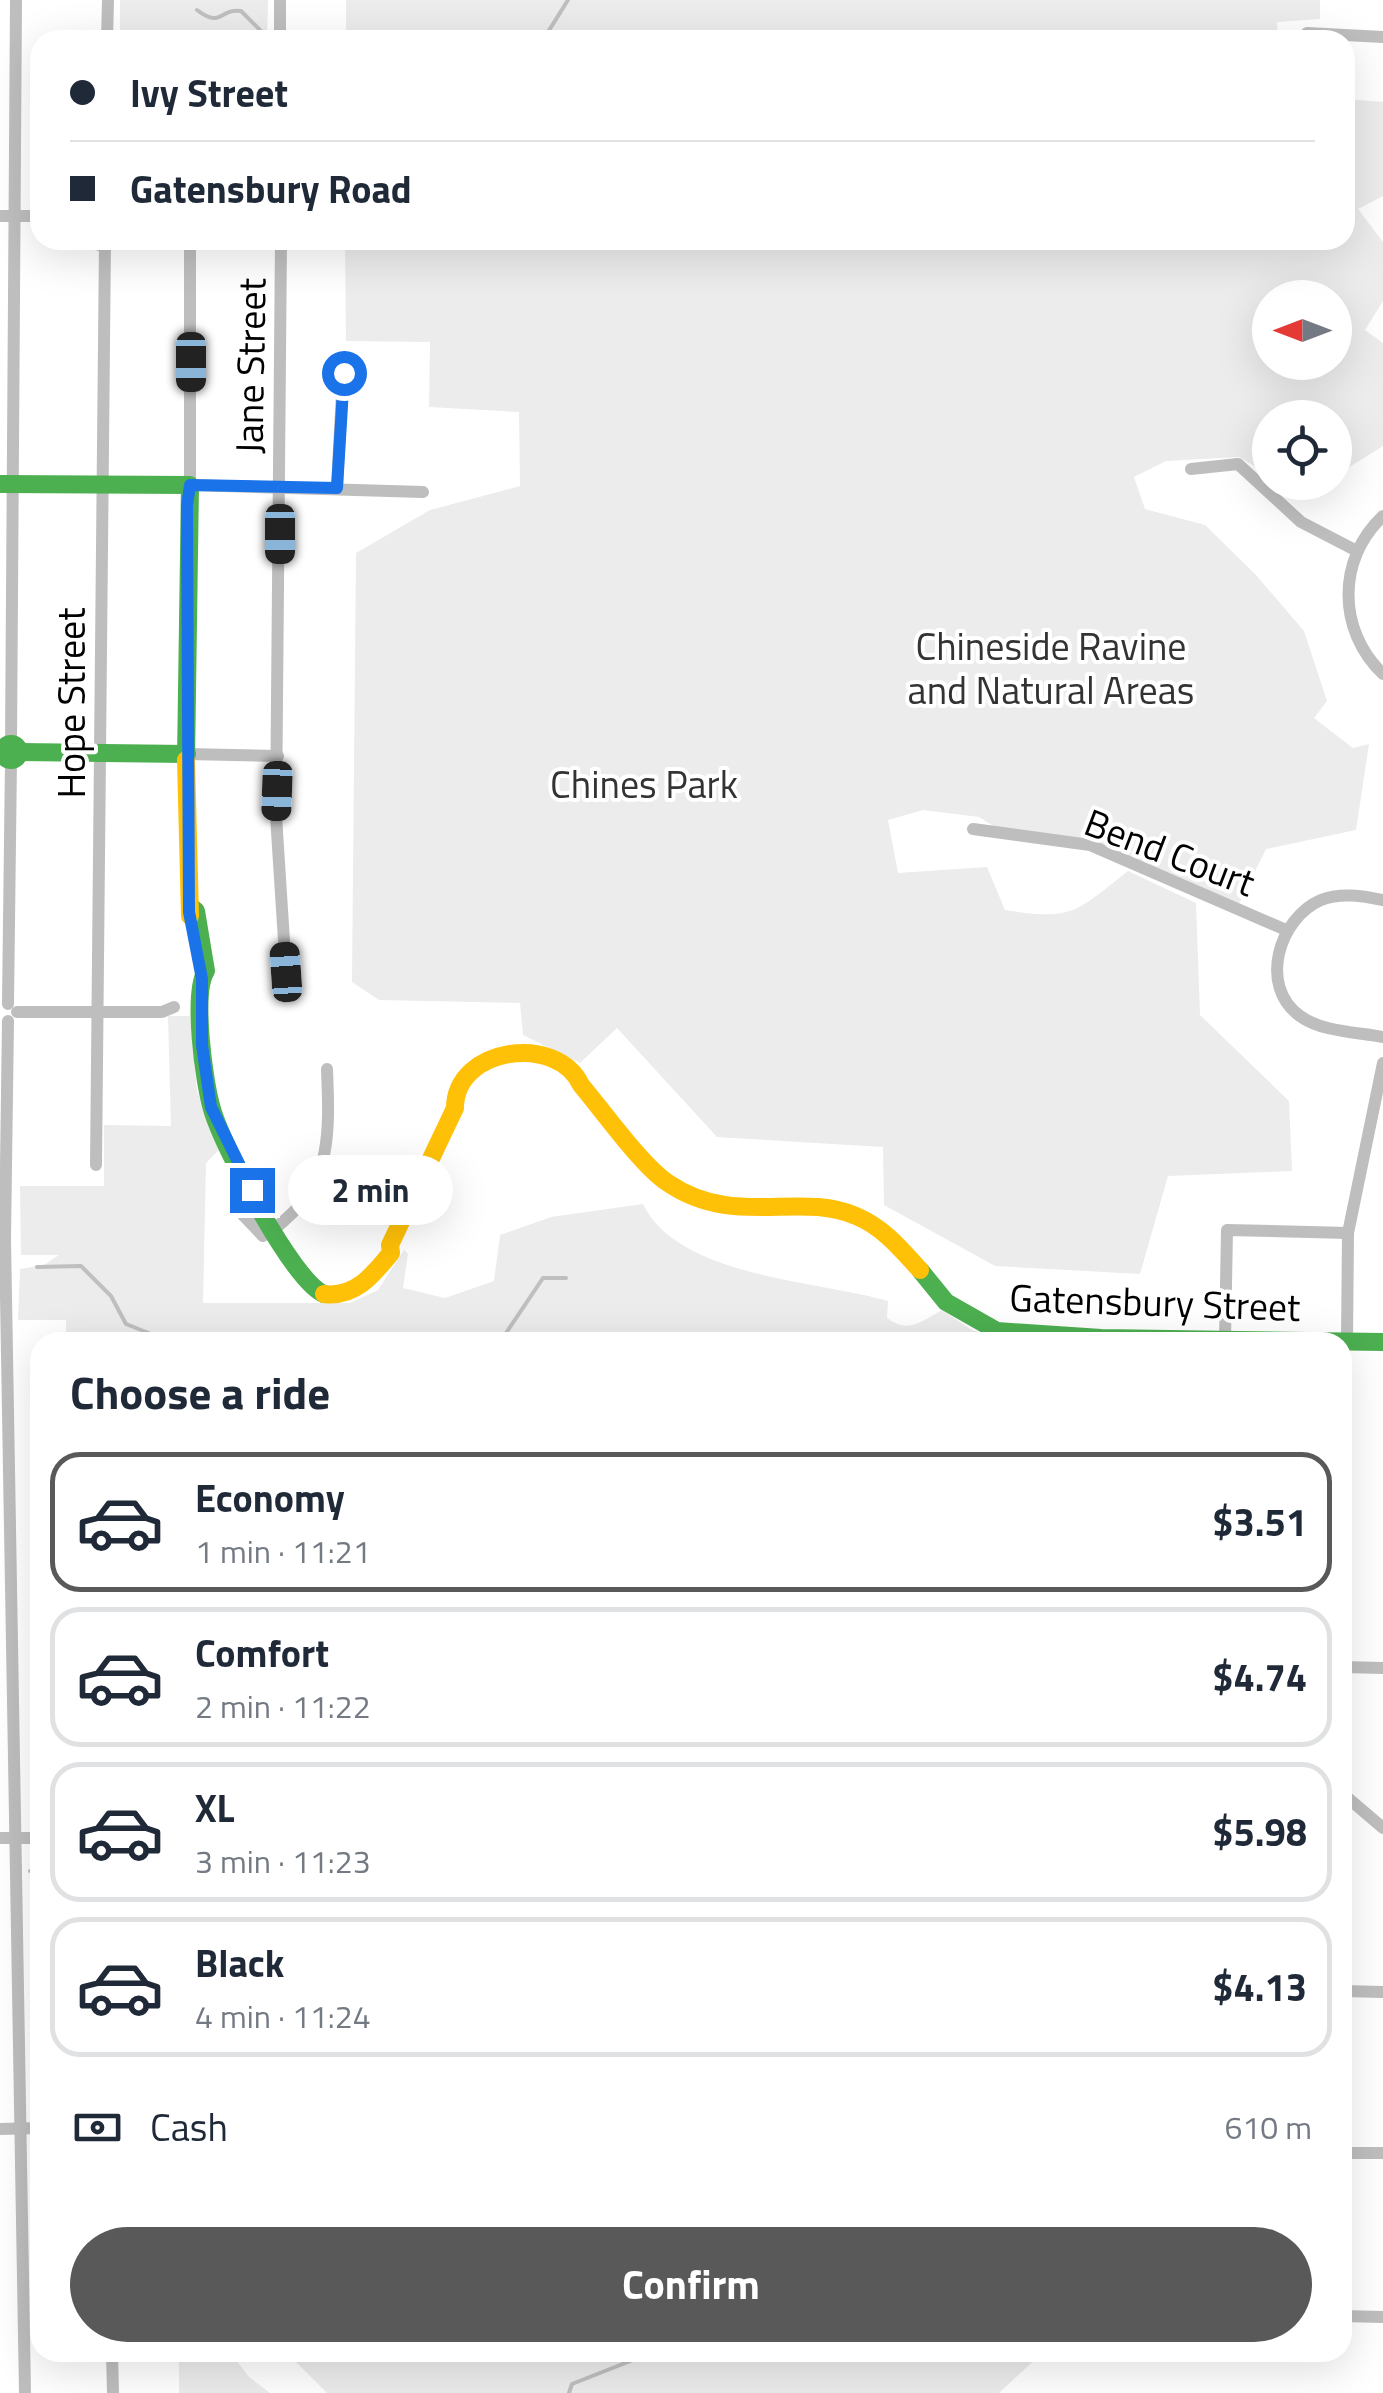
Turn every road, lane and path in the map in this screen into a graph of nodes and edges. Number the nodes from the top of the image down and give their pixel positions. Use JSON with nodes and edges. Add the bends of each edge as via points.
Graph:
{"nodes":[{"id":1,"x":16,"y":0,"type":"edge"},
{"id":2,"x":108,"y":0,"type":"edge"},
{"id":3,"x":280,"y":0,"type":"edge"},
{"id":4,"x":108,"y":30,"type":"edge"},
{"id":5,"x":280,"y":30,"type":"edge"},
{"id":6,"x":1355,"y":36,"type":"edge"},
{"id":7,"x":1383,"y":37,"type":"edge"},
{"id":8,"x":7,"y":216,"type":"edge"},
{"id":9,"x":105,"y":250,"type":"edge"},
{"id":10,"x":190,"y":250,"type":"edge"},
{"id":11,"x":281,"y":250,"type":"edge"},
{"id":12,"x":344,"y":373,"type":"dead end"},
{"id":13,"x":1191,"y":470,"type":"dead end"},
{"id":14,"x":6,"y":484,"type":"edge"},
{"id":15,"x":102,"y":486,"type":"junction"},
{"id":16,"x":190,"y":486,"type":"junction"},
{"id":17,"x":279,"y":486,"type":"junction"},
{"id":18,"x":337,"y":488,"type":"junction"},
{"id":19,"x":423,"y":492,"type":"dead end"},
{"id":20,"x":1383,"y":516,"type":"edge"},
{"id":21,"x":1355,"y":550,"type":"junction"},
{"id":22,"x":1383,"y":674,"type":"edge"},
{"id":23,"x":9,"y":752,"type":"edge"},
{"id":24,"x":101,"y":752,"type":"junction"},
{"id":25,"x":187,"y":754,"type":"junction"},
{"id":26,"x":278,"y":756,"type":"junction"},
{"id":27,"x":972,"y":830,"type":"dead end"},
{"id":28,"x":1383,"y":900,"type":"edge"},
{"id":29,"x":1286,"y":930,"type":"junction"},
{"id":30,"x":286,"y":972,"type":"dead end"},
{"id":31,"x":174,"y":1007,"type":"dead end"},
{"id":32,"x":7,"y":1012,"type":"edge"},
{"id":33,"x":98,"y":1012,"type":"junction"},
{"id":34,"x":1383,"y":1037,"type":"edge"},
{"id":35,"x":1383,"y":1063,"type":"edge"},
{"id":36,"x":328,"y":1068,"type":"dead end"},
{"id":37,"x":212,"y":1097,"type":"junction"},
{"id":38,"x":96,"y":1165,"type":"dead end"},
{"id":39,"x":278,"y":1225,"type":"junction"},
{"id":40,"x":1348,"y":1233,"type":"junction"},
{"id":41,"x":2,"y":1239,"type":"edge"},
{"id":42,"x":1006,"y":1332,"type":"edge"},
{"id":43,"x":1225,"y":1332,"type":"edge"},
{"id":44,"x":1347,"y":1332,"type":"edge"},
{"id":45,"x":1352,"y":1341,"type":"edge"},
{"id":46,"x":1383,"y":1342,"type":"edge"},
{"id":47,"x":1352,"y":1668,"type":"edge"},
{"id":48,"x":1383,"y":1668,"type":"edge"},
{"id":49,"x":1352,"y":1802,"type":"edge"},
{"id":50,"x":1383,"y":1828,"type":"edge"},
{"id":51,"x":7,"y":1838,"type":"edge"},
{"id":52,"x":1352,"y":1991,"type":"edge"},
{"id":53,"x":1383,"y":1992,"type":"edge"},
{"id":54,"x":21,"y":2128,"type":"junction"},
{"id":55,"x":30,"y":2128,"type":"edge"},
{"id":56,"x":0,"y":2129,"type":"edge"},
{"id":57,"x":1352,"y":2152,"type":"edge"},
{"id":58,"x":1383,"y":2154,"type":"edge"},
{"id":59,"x":1352,"y":2316,"type":"edge"},
{"id":60,"x":1383,"y":2317,"type":"edge"},
{"id":61,"x":112,"y":2362,"type":"edge"},
{"id":62,"x":24,"y":2393,"type":"edge"},
{"id":63,"x":113,"y":2393,"type":"edge"}],
"edges":[{"from":1,"to":8,"type":"street"},
{"from":2,"to":4,"type":"street"},
{"from":3,"to":5,"type":"street"},
{"from":6,"to":7,"type":"street"},
{"from":8,"to":14,"type":"street"},
{"from":9,"to":15,"type":"street","name":"Hope Street"},
{"from":10,"to":16,"type":"street"},
{"from":11,"to":17,"type":"street","name":"Jane Street"},
{"from":12,"to":18,"type":"street"},
{"from":13,"to":21,"type":"street","via":[[1238,464],[1301,522]]},
{"from":14,"to":15,"type":"street"},
{"from":14,"to":23,"type":"street"},
{"from":15,"to":16,"type":"street"},
{"from":15,"to":24,"type":"street","name":"Hope Street"},
{"from":16,"to":17,"type":"street"},
{"from":16,"to":25,"type":"street"},
{"from":17,"to":18,"type":"street"},
{"from":17,"to":26,"type":"street","name":"Jane Street"},
{"from":18,"to":19,"type":"street"},
{"from":20,"to":21,"type":"street"},
{"from":21,"to":22,"type":"street","via":[[1350,613],[1362,648]]},
{"from":23,"to":24,"type":"street"},
{"from":23,"to":32,"type":"street"},
{"from":24,"to":25,"type":"street"},
{"from":24,"to":33,"type":"street","name":"Hope Street"},
{"from":25,"to":26,"type":"street"},
{"from":25,"to":37,"type":"street","via":[[186,881],[202,935],[202,1045]]},
{"from":26,"to":30,"type":"street","name":"Jane Street"},
{"from":27,"to":29,"type":"street","name":"Bend Court","via":[[1090,846]]},
{"from":28,"to":29,"type":"street","via":[[1324,899]]},
{"from":29,"to":34,"type":"street","via":[[1278,976],[1292,1010],[1318,1024]]},
{"from":31,"to":33,"type":"street"},
{"from":32,"to":33,"type":"street"},
{"from":32,"to":41,"type":"street"},
{"from":33,"to":38,"type":"street","name":"Hope Street"},
{"from":35,"to":40,"type":"street"},
{"from":36,"to":39,"type":"street","via":[[324,1162],[308,1197]]},
{"from":37,"to":39,"type":"street"},
{"from":37,"to":39,"type":"street","via":[[223,1138]]},
{"from":39,"to":42,"type":"street","name":"Gatensbury Street","via":[[328,1283],[354,1278],[390,1245],[466,1079],[511,1052],[554,1057],[575,1072],[672,1184],[724,1208],[842,1211],[894,1240],[946,1302]]},
{"from":40,"to":43,"type":"street","via":[[1228,1230]]},
{"from":40,"to":44,"type":"street"},
{"from":41,"to":51,"type":"street"},
{"from":45,"to":46,"type":"street","name":"Gatensbury Street"},
{"from":47,"to":48,"type":"street"},
{"from":49,"to":50,"type":"street"},
{"from":51,"to":54,"type":"street"},
{"from":52,"to":53,"type":"street"},
{"from":54,"to":55,"type":"street"},
{"from":54,"to":56,"type":"street"},
{"from":54,"to":62,"type":"street"},
{"from":57,"to":58,"type":"street"},
{"from":59,"to":60,"type":"street"},
{"from":61,"to":63,"type":"street"}]}
